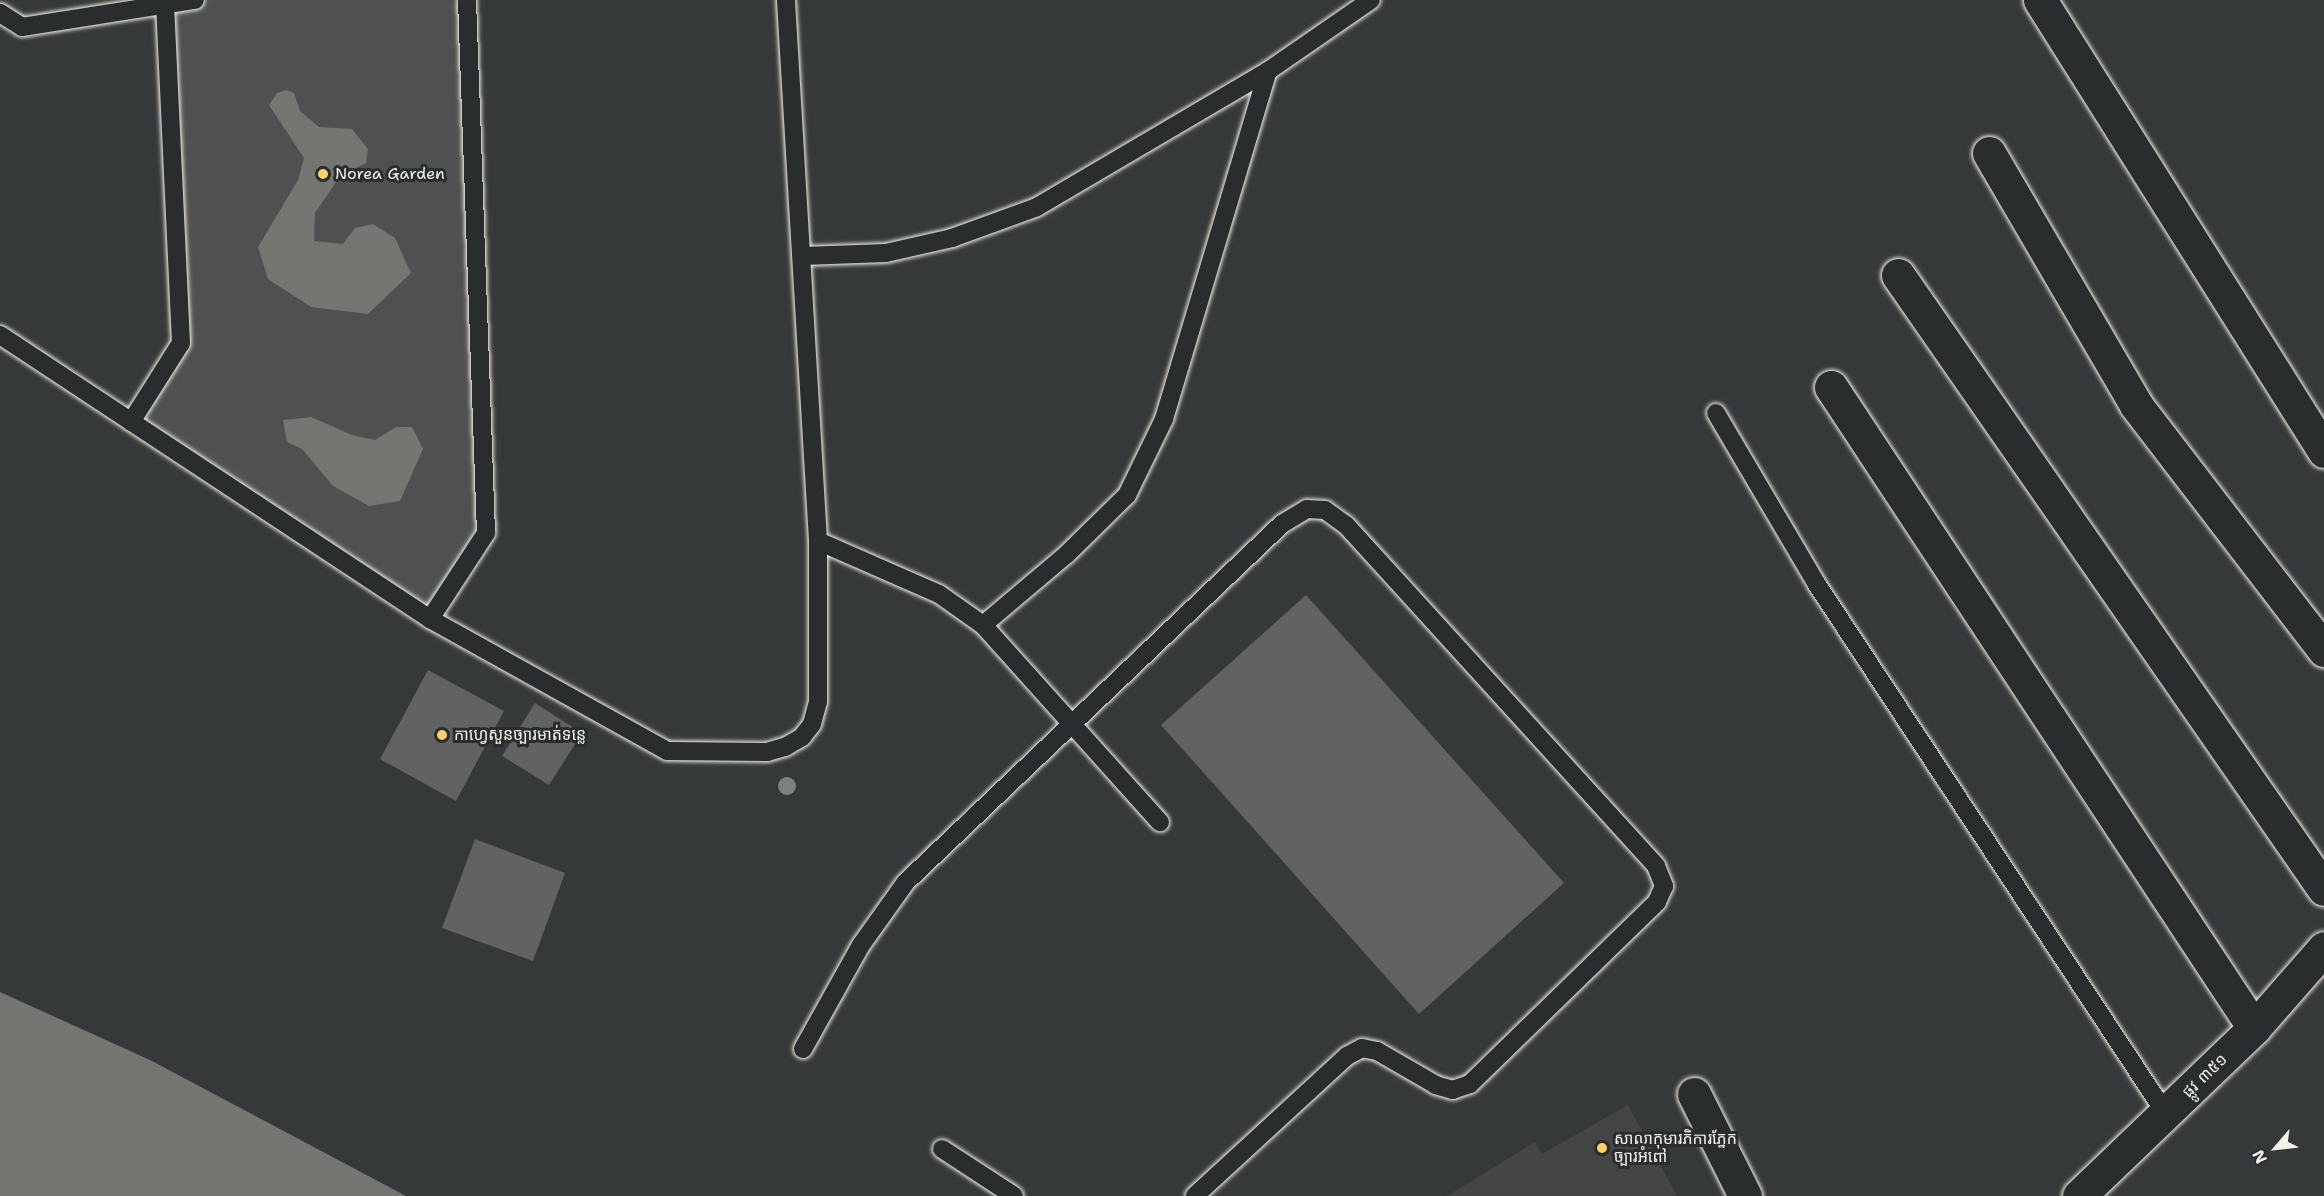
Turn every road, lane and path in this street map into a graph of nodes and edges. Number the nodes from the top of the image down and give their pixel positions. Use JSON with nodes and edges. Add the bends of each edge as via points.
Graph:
{"nodes":[{"id":1,"x":195,"y":0,"type":"edge"},
{"id":2,"x":466,"y":0,"type":"edge"},
{"id":3,"x":786,"y":0,"type":"edge"},
{"id":4,"x":1371,"y":0,"type":"edge"},
{"id":5,"x":2040,"y":0,"type":"edge"},
{"id":6,"x":165,"y":5,"type":"junction"},
{"id":7,"x":0,"y":13,"type":"edge"},
{"id":8,"x":1268,"y":71,"type":"junction"},
{"id":9,"x":1989,"y":153,"type":"dead end"},
{"id":10,"x":803,"y":256,"type":"junction"},
{"id":11,"x":1898,"y":275,"type":"dead end"},
{"id":12,"x":0,"y":335,"type":"edge"},
{"id":13,"x":1831,"y":387,"type":"dead end"},
{"id":14,"x":1716,"y":413,"type":"dead end"},
{"id":15,"x":131,"y":422,"type":"junction"},
{"id":16,"x":2324,"y":451,"type":"edge"},
{"id":17,"x":818,"y":541,"type":"junction"},
{"id":18,"x":430,"y":619,"type":"junction"},
{"id":19,"x":983,"y":625,"type":"junction"},
{"id":20,"x":2324,"y":650,"type":"edge"},
{"id":21,"x":1073,"y":724,"type":"junction"},
{"id":22,"x":1160,"y":822,"type":"dead end"},
{"id":23,"x":2324,"y":889,"type":"edge"},
{"id":24,"x":2324,"y":948,"type":"edge"},
{"id":25,"x":2254,"y":1028,"type":"junction"},
{"id":26,"x":802,"y":1049,"type":"dead end"},
{"id":27,"x":1694,"y":1094,"type":"dead end"},
{"id":28,"x":2166,"y":1114,"type":"junction"},
{"id":29,"x":942,"y":1149,"type":"dead end"},
{"id":30,"x":1014,"y":1196,"type":"edge"},
{"id":31,"x":1195,"y":1196,"type":"edge"},
{"id":32,"x":1746,"y":1196,"type":"edge"},
{"id":33,"x":2079,"y":1196,"type":"edge"}],
"edges":[{"from":1,"to":6,"type":"lane"},
{"from":2,"to":18,"type":"lane","via":[[486,532]]},
{"from":3,"to":10,"type":"lane"},
{"from":4,"to":8,"type":"lane"},
{"from":5,"to":16,"type":"street"},
{"from":6,"to":7,"type":"lane","via":[[22,27]]},
{"from":6,"to":15,"type":"lane","via":[[182,344]]},
{"from":8,"to":10,"type":"lane","via":[[1037,207],[952,238],[886,253]]},
{"from":8,"to":19,"type":"lane","via":[[1164,419],[1127,495],[1067,554]]},
{"from":9,"to":20,"type":"street","via":[[2136,405]]},
{"from":10,"to":17,"type":"lane"},
{"from":11,"to":23,"type":"street"},
{"from":12,"to":15,"type":"lane"},
{"from":13,"to":25,"type":"street"},
{"from":14,"to":28,"type":"lane","via":[[1816,583]]},
{"from":15,"to":18,"type":"lane"},
{"from":17,"to":18,"type":"lane","via":[[818,702],[812,724],[802,737],[766,752],[667,751]]},
{"from":17,"to":19,"type":"lane","via":[[939,594]]},
{"from":19,"to":21,"type":"lane"},
{"from":21,"to":22,"type":"lane"},
{"from":21,"to":26,"type":"lane","via":[[906,882],[861,945]]},
{"from":21,"to":31,"type":"lane","via":[[1282,524],[1307,509],[1325,510],[1346,525],[1656,866],[1664,886],[1657,902],[1470,1084],[1453,1090],[1436,1085],[1377,1051],[1362,1048],[1347,1056]]},
{"from":24,"to":25,"type":"street","name":"ផ្លូវ ៣៥១"},
{"from":25,"to":28,"type":"street","name":"ផ្លូវ ៣៥១"},
{"from":27,"to":32,"type":"street"},
{"from":28,"to":33,"type":"street","name":"ផ្លូវ ៣៥១"},
{"from":29,"to":30,"type":"lane"}]}
